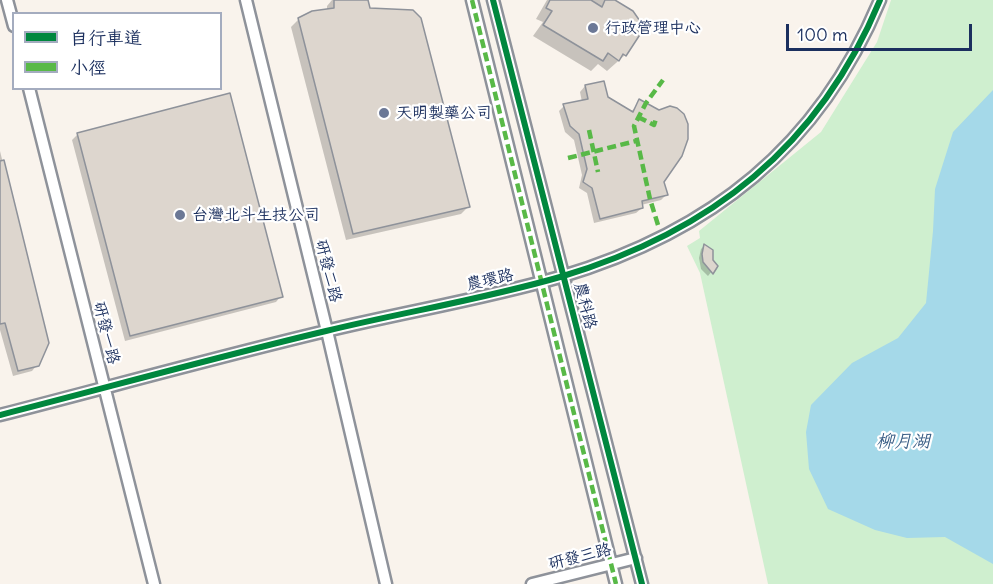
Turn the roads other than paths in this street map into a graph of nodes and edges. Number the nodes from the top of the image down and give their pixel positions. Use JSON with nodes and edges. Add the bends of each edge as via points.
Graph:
{"nodes":[{"id":1,"x":7,"y":0,"type":"edge"},
{"id":2,"x":246,"y":0,"type":"edge"},
{"id":3,"x":472,"y":0,"type":"edge"},
{"id":4,"x":493,"y":0,"type":"edge"},
{"id":5,"x":880,"y":0,"type":"edge"},
{"id":6,"x":12,"y":19,"type":"edge"},
{"id":7,"x":30,"y":90,"type":"edge"},
{"id":8,"x":563,"y":276,"type":"junction"},
{"id":9,"x":541,"y":282,"type":"junction"},
{"id":10,"x":327,"y":331,"type":"junction"},
{"id":11,"x":104,"y":388,"type":"junction"},
{"id":12,"x":0,"y":416,"type":"edge"},
{"id":13,"x":636,"y":558,"type":"junction"},
{"id":14,"x":611,"y":564,"type":"junction"},
{"id":15,"x":153,"y":584,"type":"edge"},
{"id":16,"x":386,"y":584,"type":"edge"},
{"id":17,"x":532,"y":584,"type":"edge"},
{"id":18,"x":616,"y":584,"type":"edge"},
{"id":19,"x":642,"y":584,"type":"edge"}],
"edges":[{"from":1,"to":6,"type":"street"},
{"from":2,"to":10,"type":"street","name":"研發二路"},
{"from":3,"to":9,"type":"street"},
{"from":4,"to":8,"type":"street","name":"農科路"},
{"from":5,"to":8,"type":"street","name":"農環路","via":[[865,36],[839,80],[807,125],[753,179],[660,239]]},
{"from":7,"to":11,"type":"street","name":"研發一路"},
{"from":8,"to":9,"type":"street","name":"農環路"},
{"from":8,"to":13,"type":"street","name":"農科路"},
{"from":9,"to":10,"type":"street","name":"農環路"},
{"from":9,"to":14,"type":"street"},
{"from":10,"to":11,"type":"street","name":"農環路"},
{"from":10,"to":16,"type":"street","name":"研發二路"},
{"from":11,"to":12,"type":"street","name":"農環路"},
{"from":11,"to":15,"type":"street","name":"研發一路"},
{"from":13,"to":14,"type":"street","name":"研發三路"},
{"from":13,"to":19,"type":"street","name":"農科路"},
{"from":14,"to":17,"type":"street","name":"研發三路"},
{"from":14,"to":18,"type":"street"}]}
